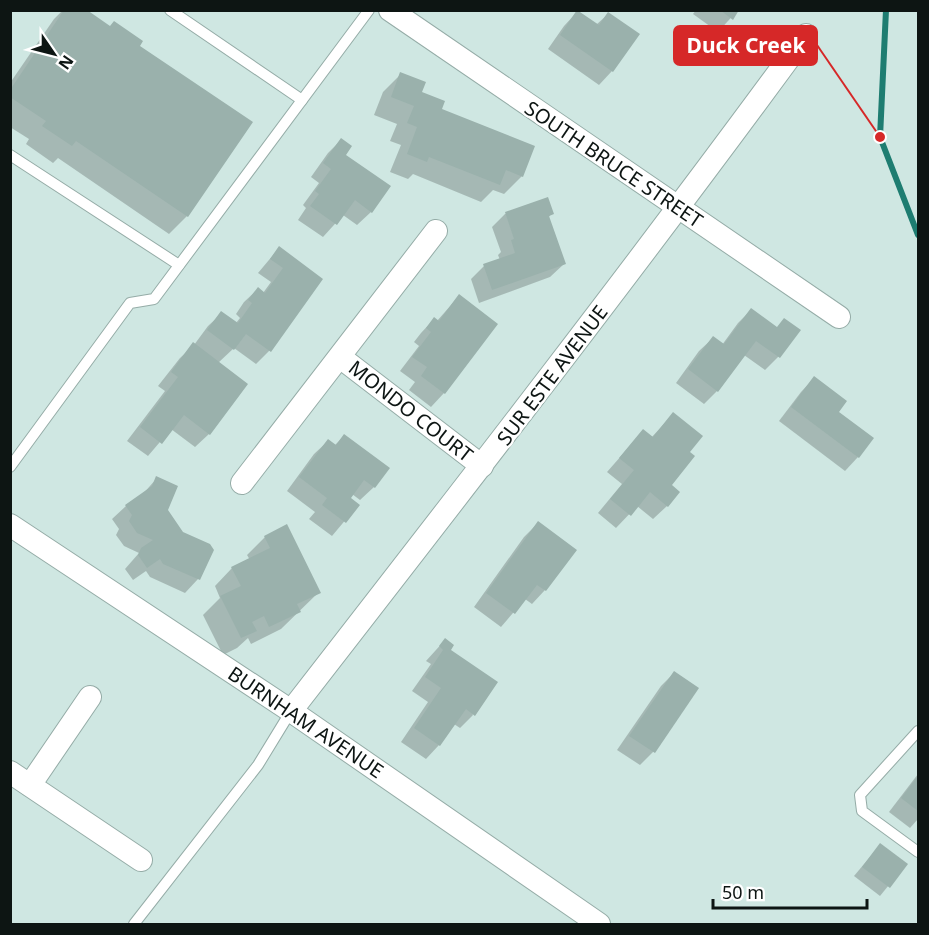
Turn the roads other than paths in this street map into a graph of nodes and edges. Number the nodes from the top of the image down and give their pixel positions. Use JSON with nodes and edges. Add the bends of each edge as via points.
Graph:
{"nodes":[{"id":1,"x":170,"y":10,"type":"edge"},
{"id":2,"x":369,"y":10,"type":"edge"},
{"id":3,"x":390,"y":10,"type":"edge"},
{"id":4,"x":806,"y":35,"type":"dead end"},
{"id":5,"x":302,"y":100,"type":"junction"},
{"id":6,"x":10,"y":155,"type":"edge"},
{"id":7,"x":679,"y":208,"type":"junction"},
{"id":8,"x":436,"y":231,"type":"dead end"},
{"id":9,"x":179,"y":265,"type":"junction"},
{"id":10,"x":839,"y":318,"type":"dead end"},
{"id":11,"x":340,"y":357,"type":"junction"},
{"id":12,"x":482,"y":466,"type":"junction"},
{"id":13,"x":10,"y":467,"type":"edge"},
{"id":14,"x":242,"y":483,"type":"dead end"},
{"id":15,"x":10,"y":525,"type":"edge"},
{"id":16,"x":90,"y":697,"type":"dead end"},
{"id":17,"x":291,"y":711,"type":"junction"},
{"id":18,"x":918,"y":731,"type":"edge"},
{"id":19,"x":10,"y":772,"type":"edge"},
{"id":20,"x":30,"y":785,"type":"junction"},
{"id":21,"x":918,"y":852,"type":"edge"},
{"id":22,"x":141,"y":860,"type":"dead end"},
{"id":23,"x":134,"y":924,"type":"edge"},
{"id":24,"x":599,"y":924,"type":"edge"}],
"edges":[{"from":1,"to":5,"type":"lane"},
{"from":2,"to":5,"type":"lane"},
{"from":3,"to":7,"type":"street","name":"SOUTH BRUCE STREET"},
{"from":4,"to":7,"type":"street","name":"SUR ESTE AVENUE"},
{"from":5,"to":9,"type":"lane"},
{"from":6,"to":9,"type":"lane"},
{"from":7,"to":10,"type":"street","name":"SOUTH BRUCE STREET"},
{"from":7,"to":12,"type":"street","name":"SUR ESTE AVENUE"},
{"from":8,"to":11,"type":"street","name":"MONDO COURT"},
{"from":9,"to":13,"type":"lane","via":[[154,299],[130,303]]},
{"from":11,"to":12,"type":"street","name":"MONDO COURT"},
{"from":11,"to":14,"type":"street","name":"MONDO COURT"},
{"from":12,"to":17,"type":"street","name":"SUR ESTE AVENUE"},
{"from":15,"to":17,"type":"street","name":"BURNHAM AVENUE"},
{"from":16,"to":20,"type":"street"},
{"from":17,"to":23,"type":"lane","via":[[258,765]]},
{"from":17,"to":24,"type":"street","name":"BURNHAM AVENUE"},
{"from":18,"to":21,"type":"lane","via":[[860,795],[862,811]]},
{"from":19,"to":20,"type":"street"},
{"from":20,"to":22,"type":"street"}]}
